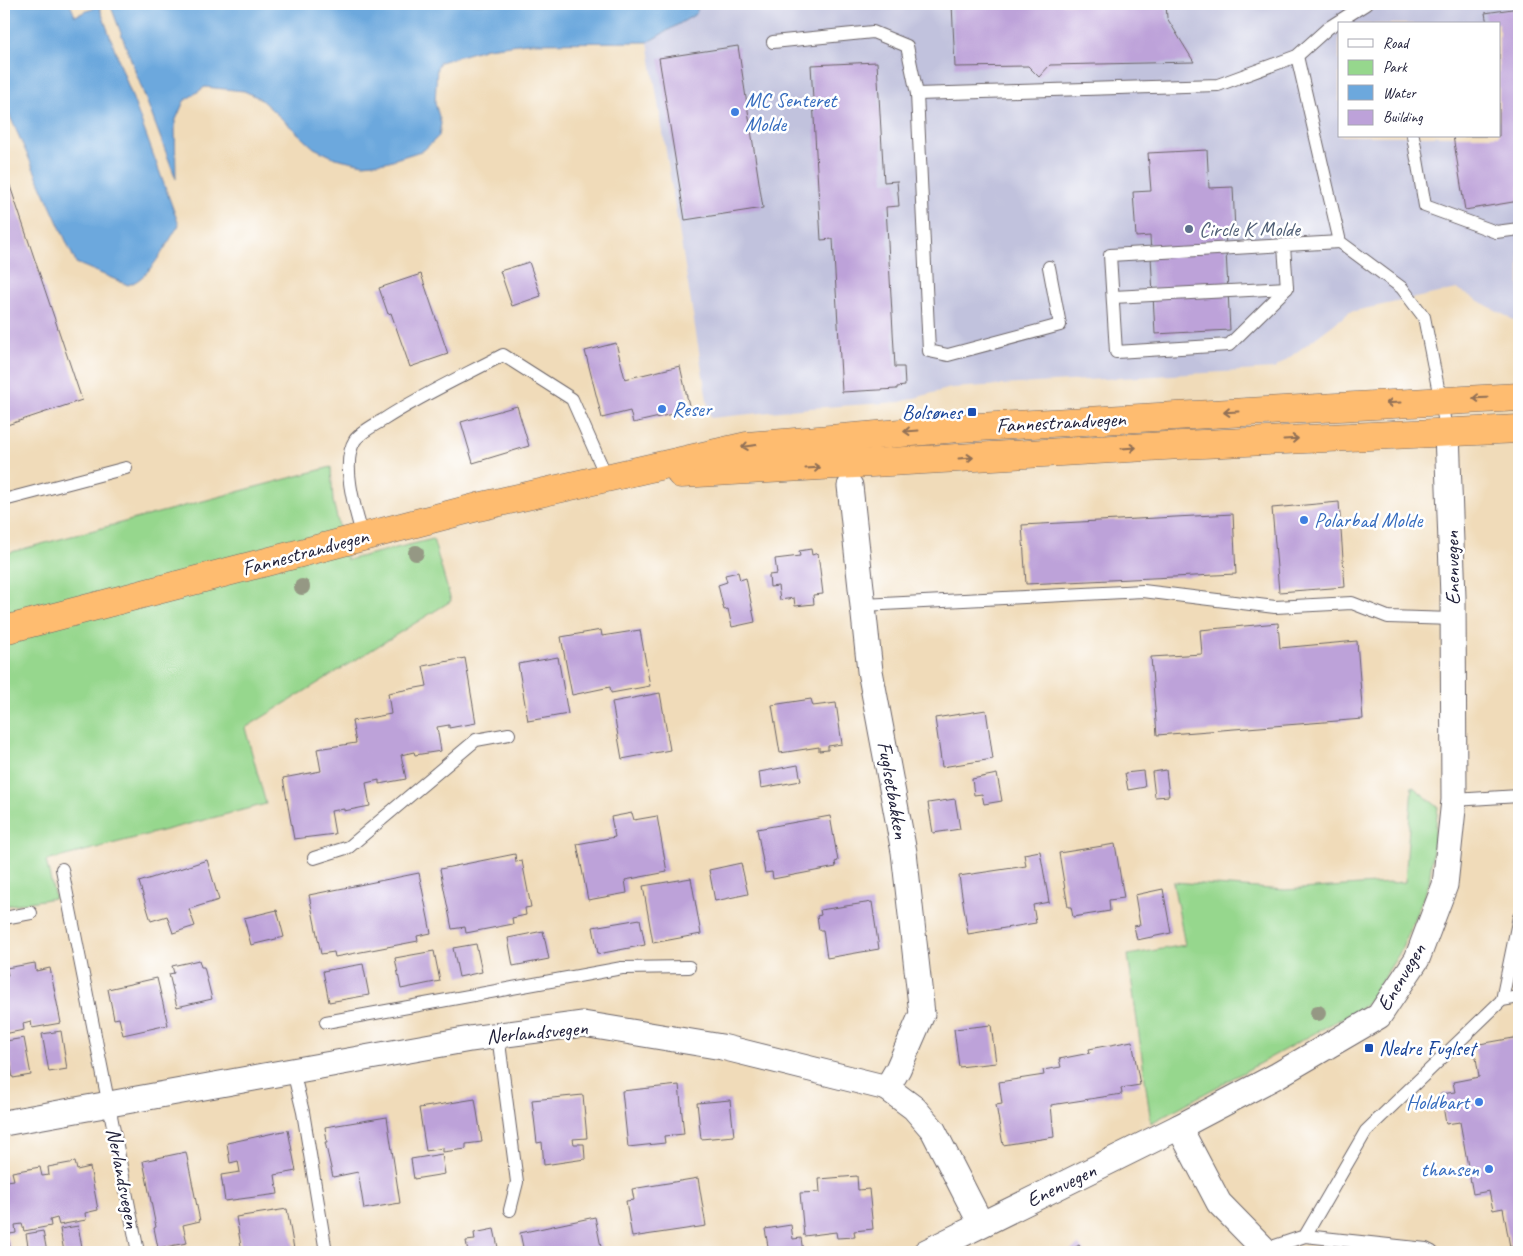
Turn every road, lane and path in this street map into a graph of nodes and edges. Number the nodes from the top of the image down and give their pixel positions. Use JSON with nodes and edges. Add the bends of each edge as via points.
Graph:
{"nodes":[{"id":1,"x":1366,"y":4,"type":"edge"},
{"id":2,"x":773,"y":42,"type":"dead end"},
{"id":3,"x":1297,"y":56,"type":"junction"},
{"id":4,"x":917,"y":94,"type":"junction"},
{"id":5,"x":1413,"y":138,"type":"edge"},
{"id":6,"x":1519,"y":229,"type":"edge"},
{"id":7,"x":1340,"y":242,"type":"junction"},
{"id":8,"x":1284,"y":246,"type":"junction"},
{"id":9,"x":1049,"y":267,"type":"dead end"},
{"id":10,"x":1287,"y":288,"type":"junction"},
{"id":11,"x":1113,"y":297,"type":"junction"},
{"id":12,"x":1519,"y":397,"type":"edge"},
{"id":13,"x":1442,"y":400,"type":"junction"},
{"id":14,"x":1519,"y":429,"type":"edge"},
{"id":15,"x":1447,"y":433,"type":"junction"},
{"id":16,"x":126,"y":468,"type":"dead end"},
{"id":17,"x":607,"y":478,"type":"junction"},
{"id":18,"x":850,"y":486,"type":"dead end"},
{"id":19,"x":4,"y":500,"type":"edge"},
{"id":20,"x":363,"y":537,"type":"junction"},
{"id":21,"x":863,"y":605,"type":"junction"},
{"id":22,"x":1453,"y":619,"type":"junction"},
{"id":23,"x":4,"y":630,"type":"edge"},
{"id":24,"x":509,"y":734,"type":"dead end"},
{"id":25,"x":1519,"y":796,"type":"edge"},
{"id":26,"x":1454,"y":800,"type":"junction"},
{"id":27,"x":314,"y":858,"type":"dead end"},
{"id":28,"x":62,"y":868,"type":"dead end"},
{"id":29,"x":31,"y":913,"type":"dead end"},
{"id":30,"x":1519,"y":917,"type":"edge"},
{"id":31,"x":4,"y":918,"type":"edge"},
{"id":32,"x":690,"y":967,"type":"dead end"},
{"id":33,"x":1519,"y":997,"type":"edge"},
{"id":34,"x":1502,"y":1000,"type":"junction"},
{"id":35,"x":326,"y":1022,"type":"dead end"},
{"id":36,"x":498,"y":1035,"type":"junction"},
{"id":37,"x":293,"y":1071,"type":"junction"},
{"id":38,"x":886,"y":1088,"type":"junction"},
{"id":39,"x":108,"y":1105,"type":"junction"},
{"id":40,"x":4,"y":1123,"type":"edge"},
{"id":41,"x":1179,"y":1127,"type":"junction"},
{"id":42,"x":510,"y":1210,"type":"dead end"},
{"id":43,"x":981,"y":1224,"type":"junction"},
{"id":44,"x":1305,"y":1236,"type":"junction"},
{"id":45,"x":1265,"y":1251,"type":"edge"},
{"id":46,"x":138,"y":1252,"type":"edge"},
{"id":47,"x":326,"y":1252,"type":"edge"},
{"id":48,"x":926,"y":1252,"type":"edge"},
{"id":49,"x":1432,"y":1252,"type":"edge"}],
"edges":[{"from":1,"to":3,"type":"lane","via":[[1328,28]]},
{"from":2,"to":4,"type":"lane","via":[[873,32],[907,46]]},
{"from":3,"to":4,"type":"lane","via":[[1218,84]]},
{"from":3,"to":7,"type":"lane"},
{"from":4,"to":9,"type":"lane","via":[[929,351],[948,355],[1060,325]]},
{"from":5,"to":6,"type":"lane","via":[[1425,206],[1496,232]]},
{"from":7,"to":8,"type":"lane"},
{"from":7,"to":13,"type":"lane","via":[[1402,288],[1424,317]]},
{"from":8,"to":10,"type":"lane"},
{"from":8,"to":11,"type":"lane","via":[[1110,255]]},
{"from":10,"to":11,"type":"lane"},
{"from":10,"to":11,"type":"lane","via":[[1229,345],[1116,352]]},
{"from":12,"to":13,"type":"highway","name":"Fannestrandvegen","one_way":true},
{"from":13,"to":15,"type":"lane"},
{"from":13,"to":17,"type":"highway","name":"Fannestrandvegen","one_way":true,"via":[[867,434],[747,446]]},
{"from":14,"to":15,"type":"highway","name":"Fannestrandvegen"},
{"from":17,"to":15,"type":"highway","name":"Fannestrandvegen","one_way":true,"via":[[1181,444]]},
{"from":15,"to":22,"type":"street","name":"Enenvegen"},
{"from":16,"to":19,"type":"lane"},
{"from":17,"to":20,"type":"highway","name":"Fannestrandvegen"},
{"from":17,"to":20,"type":"lane","via":[[572,399],[503,355],[406,405],[355,440],[350,458],[352,496]]},
{"from":18,"to":21,"type":"street","name":"Fuglsetbakken"},
{"from":20,"to":23,"type":"highway","name":"Fannestrandvegen"},
{"from":21,"to":22,"type":"lane","via":[[1143,591],[1275,607],[1352,603],[1388,617]]},
{"from":21,"to":38,"type":"street","name":"Fuglsetbakken","via":[[870,671],[904,852],[922,1014]]},
{"from":22,"to":26,"type":"street","name":"Enenvegen"},
{"from":24,"to":27,"type":"lane","via":[[476,740],[349,847]]},
{"from":25,"to":26,"type":"lane"},
{"from":26,"to":41,"type":"street","name":"Enenvegen","via":[[1444,885],[1417,959],[1379,1016],[1278,1075]]},
{"from":28,"to":39,"type":"lane"},
{"from":29,"to":31,"type":"lane"},
{"from":30,"to":34,"type":"lane"},
{"from":32,"to":35,"type":"lane","via":[[622,968]]},
{"from":33,"to":34,"type":"lane"},
{"from":34,"to":44,"type":"lane","via":[[1366,1131]]},
{"from":36,"to":37,"type":"street","name":"Nerlandsvegen"},
{"from":36,"to":38,"type":"street","name":"Nerlandsvegen","via":[[584,1024],[722,1047]]},
{"from":36,"to":42,"type":"lane","via":[[517,1182]]},
{"from":37,"to":39,"type":"street","name":"Nerlandsvegen"},
{"from":37,"to":47,"type":"lane"},
{"from":38,"to":43,"type":"street","name":"Nerlandsvegen","via":[[914,1108],[933,1130]]},
{"from":39,"to":40,"type":"street","name":"Nerlandsvegen"},
{"from":39,"to":46,"type":"lane","name":"Nerlandsvegen"},
{"from":41,"to":43,"type":"street","name":"Enenvegen"},
{"from":41,"to":45,"type":"street","via":[[1219,1203]]},
{"from":43,"to":48,"type":"street","name":"Enenvegen"},
{"from":44,"to":45,"type":"lane"},
{"from":44,"to":49,"type":"lane"}]}
